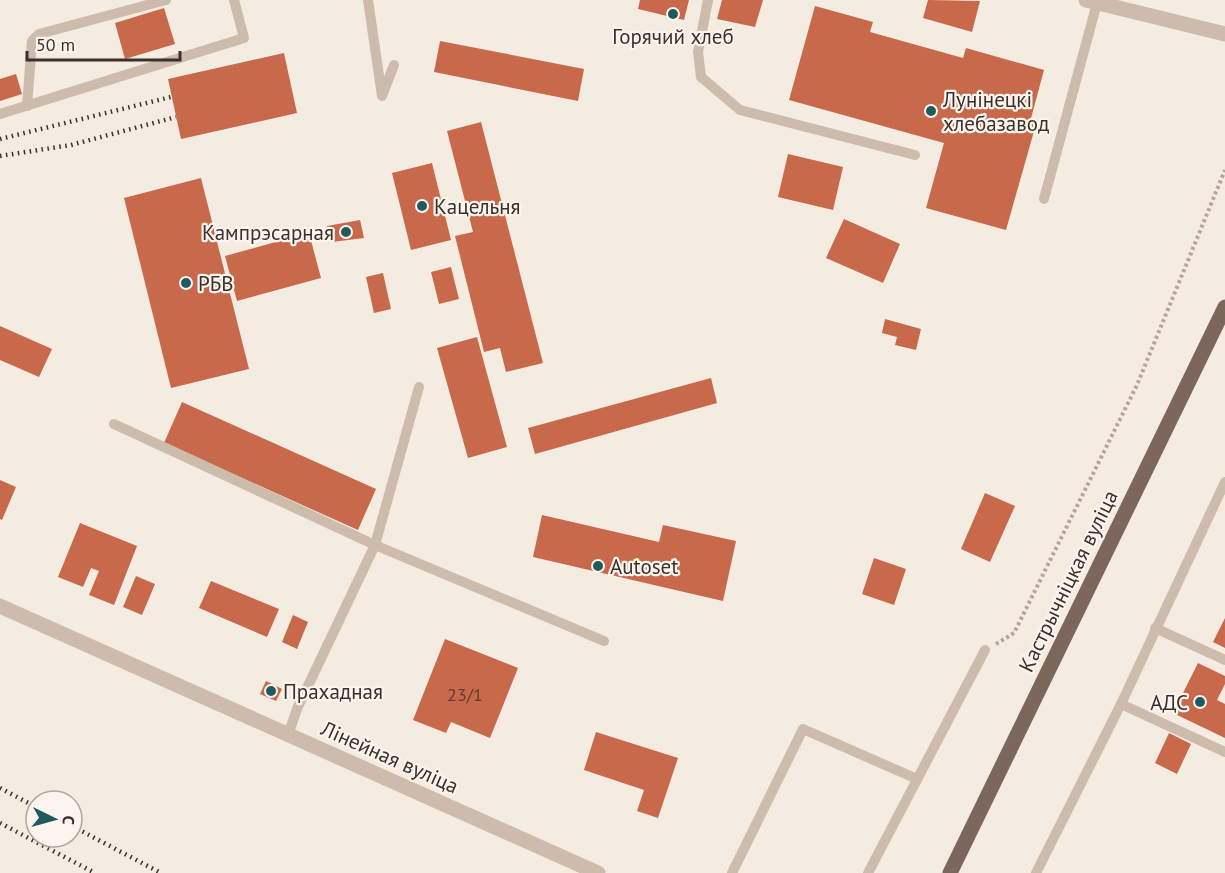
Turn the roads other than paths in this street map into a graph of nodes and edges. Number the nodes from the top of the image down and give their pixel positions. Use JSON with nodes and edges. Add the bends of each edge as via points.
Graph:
{"nodes":[{"id":1,"x":166,"y":0,"type":"edge"},
{"id":2,"x":234,"y":0,"type":"edge"},
{"id":3,"x":368,"y":0,"type":"edge"},
{"id":4,"x":708,"y":0,"type":"edge"},
{"id":5,"x":1091,"y":1,"type":"edge"},
{"id":6,"x":1225,"y":34,"type":"edge"},
{"id":7,"x":394,"y":65,"type":"dead end"},
{"id":8,"x":27,"y":106,"type":"junction"},
{"id":9,"x":0,"y":114,"type":"edge"},
{"id":10,"x":915,"y":155,"type":"dead end"},
{"id":11,"x":1044,"y":199,"type":"dead end"},
{"id":12,"x":1225,"y":307,"type":"edge"},
{"id":13,"x":419,"y":387,"type":"dead end"},
{"id":14,"x":114,"y":424,"type":"dead end"},
{"id":15,"x":1225,"y":482,"type":"edge"},
{"id":16,"x":375,"y":545,"type":"junction"},
{"id":17,"x":0,"y":606,"type":"edge"},
{"id":18,"x":1155,"y":628,"type":"junction"},
{"id":19,"x":604,"y":641,"type":"dead end"},
{"id":20,"x":985,"y":650,"type":"road end"},
{"id":21,"x":1225,"y":660,"type":"edge"},
{"id":22,"x":1121,"y":704,"type":"junction"},
{"id":23,"x":288,"y":735,"type":"junction"},
{"id":24,"x":1225,"y":752,"type":"edge"},
{"id":25,"x":917,"y":779,"type":"junction"},
{"id":26,"x":598,"y":873,"type":"edge"},
{"id":27,"x":732,"y":873,"type":"edge"},
{"id":28,"x":868,"y":873,"type":"edge"},
{"id":29,"x":950,"y":873,"type":"edge"},
{"id":30,"x":1036,"y":873,"type":"edge"}],
"edges":[{"from":1,"to":8,"type":"lane","via":[[39,34],[32,41]]},
{"from":2,"to":8,"type":"lane","via":[[244,38]]},
{"from":3,"to":7,"type":"lane","via":[[382,96]]},
{"from":4,"to":10,"type":"lane","via":[[698,52],[701,77],[740,110]]},
{"from":5,"to":6,"type":"street"},
{"from":5,"to":11,"type":"lane"},
{"from":8,"to":9,"type":"lane"},
{"from":12,"to":29,"type":"main road","name":"Кастрычніцкая вуліца"},
{"from":13,"to":16,"type":"lane"},
{"from":14,"to":16,"type":"lane"},
{"from":15,"to":18,"type":"lane"},
{"from":16,"to":19,"type":"lane"},
{"from":16,"to":23,"type":"lane"},
{"from":17,"to":23,"type":"street","name":"Лінейная вуліца"},
{"from":18,"to":21,"type":"lane"},
{"from":18,"to":22,"type":"lane"},
{"from":20,"to":25,"type":"lane"},
{"from":22,"to":24,"type":"lane"},
{"from":22,"to":30,"type":"lane"},
{"from":23,"to":26,"type":"street","name":"Лінейная вуліца"},
{"from":25,"to":27,"type":"lane","via":[[803,729]]},
{"from":25,"to":28,"type":"lane"}]}
